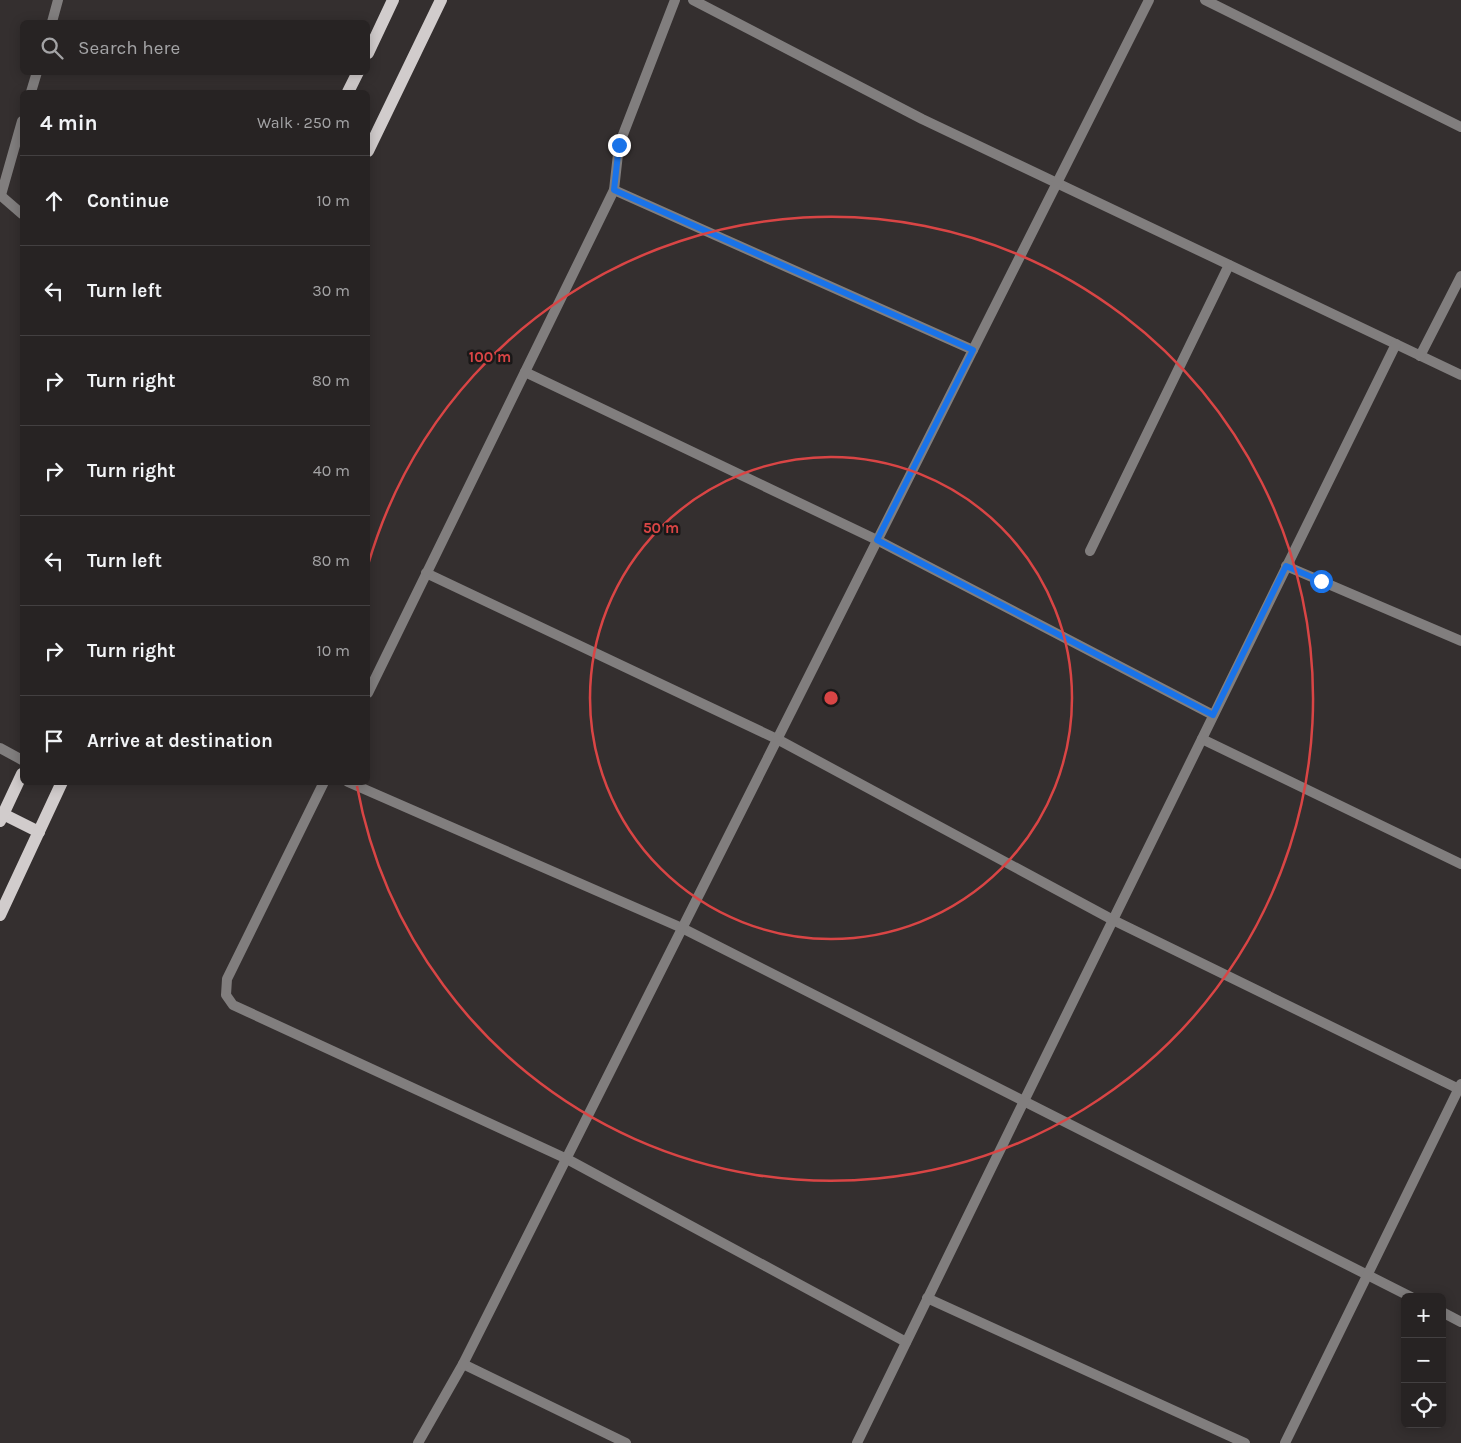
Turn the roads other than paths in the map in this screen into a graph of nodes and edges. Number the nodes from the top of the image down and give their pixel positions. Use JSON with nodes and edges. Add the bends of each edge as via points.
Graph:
{"nodes":[{"id":1,"x":58,"y":0,"type":"edge"},
{"id":2,"x":393,"y":0,"type":"edge"},
{"id":3,"x":441,"y":0,"type":"edge"},
{"id":4,"x":675,"y":0,"type":"edge"},
{"id":5,"x":692,"y":0,"type":"edge"},
{"id":6,"x":1149,"y":0,"type":"edge"},
{"id":7,"x":1205,"y":0,"type":"edge"},
{"id":8,"x":53,"y":20,"type":"edge"},
{"id":9,"x":370,"y":49,"type":"edge"},
{"id":10,"x":36,"y":75,"type":"edge"},
{"id":11,"x":356,"y":75,"type":"edge"},
{"id":12,"x":32,"y":90,"type":"edge"},
{"id":13,"x":349,"y":90,"type":"edge"},
{"id":14,"x":1461,"y":127,"type":"edge"},
{"id":15,"x":20,"y":128,"type":"edge"},
{"id":16,"x":370,"y":147,"type":"edge"},
{"id":17,"x":1057,"y":183,"type":"junction"},
{"id":18,"x":614,"y":190,"type":"junction"},
{"id":19,"x":0,"y":195,"type":"edge"},
{"id":20,"x":20,"y":212,"type":"edge"},
{"id":21,"x":1229,"y":265,"type":"junction"},
{"id":22,"x":1461,"y":276,"type":"edge"},
{"id":23,"x":1396,"y":344,"type":"junction"},
{"id":24,"x":973,"y":350,"type":"junction"},
{"id":25,"x":1420,"y":356,"type":"junction"},
{"id":26,"x":525,"y":372,"type":"junction"},
{"id":27,"x":1461,"y":375,"type":"edge"},
{"id":28,"x":877,"y":540,"type":"junction"},
{"id":29,"x":1090,"y":551,"type":"dead end"},
{"id":30,"x":1286,"y":566,"type":"junction"},
{"id":31,"x":426,"y":573,"type":"junction"},
{"id":32,"x":1461,"y":641,"type":"edge"},
{"id":33,"x":370,"y":689,"type":"edge"},
{"id":34,"x":1213,"y":715,"type":"junction"},
{"id":35,"x":777,"y":739,"type":"junction"},
{"id":36,"x":1202,"y":739,"type":"junction"},
{"id":37,"x":0,"y":748,"type":"edge"},
{"id":38,"x":20,"y":759,"type":"edge"},
{"id":39,"x":20,"y":778,"type":"edge"},
{"id":40,"x":61,"y":785,"type":"edge"},
{"id":41,"x":323,"y":785,"type":"edge"},
{"id":42,"x":355,"y":785,"type":"edge"},
{"id":43,"x":2,"y":818,"type":"edge"},
{"id":44,"x":39,"y":832,"type":"junction"},
{"id":45,"x":1461,"y":864,"type":"edge"},
{"id":46,"x":0,"y":915,"type":"edge"},
{"id":47,"x":1113,"y":920,"type":"junction"},
{"id":48,"x":682,"y":928,"type":"junction"},
{"id":49,"x":1460,"y":1087,"type":"edge"},
{"id":50,"x":1024,"y":1101,"type":"junction"},
{"id":51,"x":567,"y":1158,"type":"junction"},
{"id":52,"x":1368,"y":1275,"type":"junction"},
{"id":53,"x":1403,"y":1293,"type":"edge"},
{"id":54,"x":927,"y":1298,"type":"junction"},
{"id":55,"x":1446,"y":1314,"type":"edge"},
{"id":56,"x":1461,"y":1322,"type":"edge"},
{"id":57,"x":906,"y":1342,"type":"junction"},
{"id":58,"x":463,"y":1364,"type":"junction"},
{"id":59,"x":418,"y":1443,"type":"edge"},
{"id":60,"x":626,"y":1443,"type":"edge"},
{"id":61,"x":858,"y":1443,"type":"edge"},
{"id":62,"x":1245,"y":1443,"type":"edge"},
{"id":63,"x":1285,"y":1443,"type":"edge"}],
"edges":[{"from":1,"to":8,"type":"street"},
{"from":2,"to":9,"type":"main road"},
{"from":3,"to":16,"type":"main road"},
{"from":4,"to":18,"type":"street","via":[[619,145]]},
{"from":5,"to":17,"type":"street","via":[[922,119]]},
{"from":6,"to":17,"type":"street"},
{"from":7,"to":14,"type":"street"},
{"from":10,"to":12,"type":"street"},
{"from":11,"to":13,"type":"main road"},
{"from":15,"to":19,"type":"street"},
{"from":17,"to":21,"type":"street"},
{"from":17,"to":24,"type":"street"},
{"from":18,"to":24,"type":"street"},
{"from":18,"to":26,"type":"street"},
{"from":19,"to":20,"type":"street"},
{"from":21,"to":23,"type":"street"},
{"from":21,"to":29,"type":"street"},
{"from":22,"to":25,"type":"street"},
{"from":23,"to":25,"type":"street"},
{"from":23,"to":30,"type":"street"},
{"from":24,"to":28,"type":"street"},
{"from":25,"to":27,"type":"street"},
{"from":26,"to":28,"type":"street"},
{"from":26,"to":31,"type":"street"},
{"from":28,"to":34,"type":"street"},
{"from":28,"to":35,"type":"street"},
{"from":30,"to":32,"type":"street"},
{"from":30,"to":34,"type":"street"},
{"from":31,"to":33,"type":"street"},
{"from":31,"to":35,"type":"street"},
{"from":34,"to":36,"type":"street"},
{"from":35,"to":47,"type":"street"},
{"from":35,"to":48,"type":"street"},
{"from":36,"to":45,"type":"street"},
{"from":36,"to":47,"type":"street"},
{"from":37,"to":38,"type":"street"},
{"from":39,"to":43,"type":"main road"},
{"from":40,"to":44,"type":"main road"},
{"from":41,"to":51,"type":"street","via":[[227,979],[226,995],[233,1005]]},
{"from":42,"to":48,"type":"street"},
{"from":43,"to":44,"type":"main road"},
{"from":44,"to":46,"type":"main road"},
{"from":47,"to":49,"type":"street"},
{"from":47,"to":50,"type":"street"},
{"from":48,"to":50,"type":"street"},
{"from":48,"to":51,"type":"street"},
{"from":49,"to":52,"type":"street"},
{"from":50,"to":52,"type":"street"},
{"from":50,"to":54,"type":"street"},
{"from":51,"to":57,"type":"street"},
{"from":51,"to":58,"type":"street"},
{"from":52,"to":53,"type":"street"},
{"from":52,"to":63,"type":"street"},
{"from":54,"to":57,"type":"street"},
{"from":54,"to":62,"type":"street"},
{"from":55,"to":56,"type":"street"},
{"from":57,"to":61,"type":"street"},
{"from":58,"to":59,"type":"street"},
{"from":58,"to":60,"type":"street"}]}
